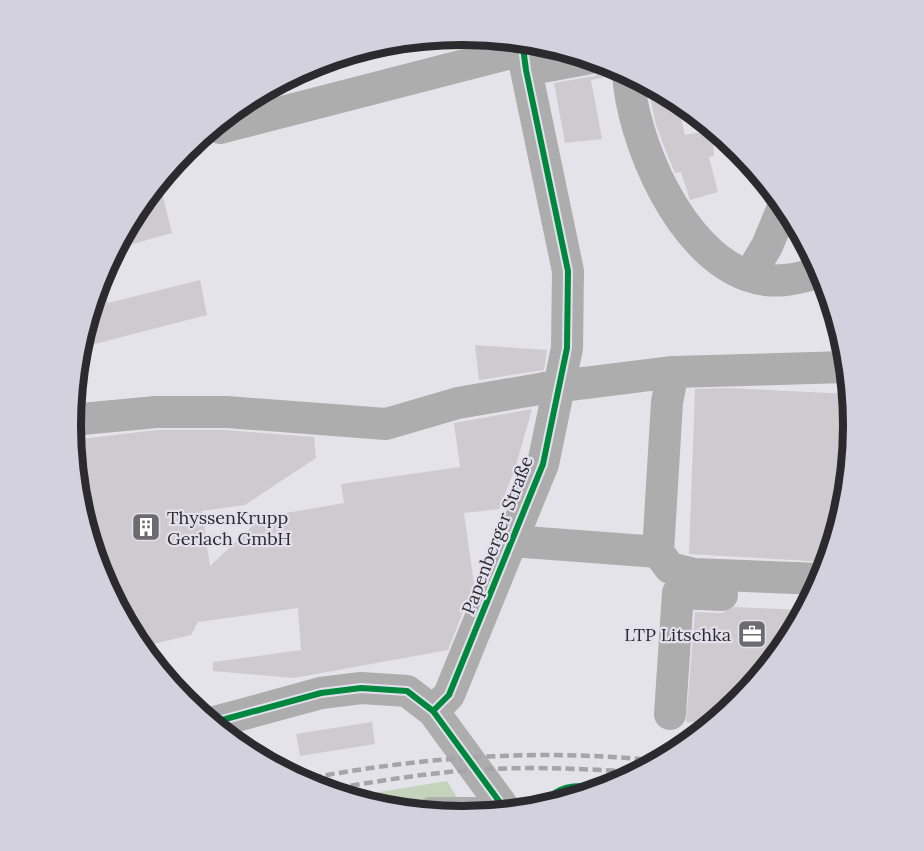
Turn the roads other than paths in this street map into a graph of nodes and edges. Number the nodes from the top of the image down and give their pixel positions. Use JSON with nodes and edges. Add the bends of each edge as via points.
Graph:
{"nodes":[{"id":1,"x":524,"y":53,"type":"edge"},
{"id":2,"x":547,"y":55,"type":"edge"},
{"id":3,"x":629,"y":83,"type":"edge"},
{"id":4,"x":227,"y":126,"type":"edge"},
{"id":5,"x":779,"y":216,"type":"edge"},
{"id":6,"x":811,"y":275,"type":"edge"},
{"id":7,"x":749,"y":276,"type":"junction"},
{"id":8,"x":838,"y":367,"type":"edge"},
{"id":9,"x":673,"y":372,"type":"junction"},
{"id":10,"x":81,"y":419,"type":"edge"},
{"id":11,"x":512,"y":541,"type":"junction"},
{"id":12,"x":658,"y":552,"type":"junction"},
{"id":13,"x":810,"y":579,"type":"edge"},
{"id":14,"x":801,"y":599,"type":"edge"},
{"id":15,"x":433,"y":711,"type":"junction"},
{"id":16,"x":670,"y":714,"type":"dead end"},
{"id":17,"x":221,"y":720,"type":"edge"},
{"id":18,"x":501,"y":804,"type":"edge"}],
"edges":[{"from":1,"to":2,"type":"street"},
{"from":1,"to":4,"type":"street"},
{"from":1,"to":11,"type":"street","name":"Papenberger Straße","via":[[568,271],[567,342],[543,464]]},
{"from":3,"to":7,"type":"street","via":[[643,140],[663,190],[695,237],[722,261]]},
{"from":5,"to":7,"type":"street"},
{"from":6,"to":7,"type":"street","via":[[773,280]]},
{"from":8,"to":9,"type":"street"},
{"from":9,"to":10,"type":"street","bridge":true,"via":[[458,403],[386,423],[226,412],[156,412]]},
{"from":9,"to":12,"type":"street","via":[[667,402]]},
{"from":11,"to":12,"type":"street"},
{"from":11,"to":15,"type":"street","name":"Papenberger Straße","via":[[449,695]]},
{"from":12,"to":13,"type":"street","via":[[670,568],[694,574]]},
{"from":14,"to":16,"type":"street","via":[[678,593]]},
{"from":15,"to":17,"type":"street","via":[[407,691],[361,688],[311,695]]},
{"from":15,"to":18,"type":"street"}]}
